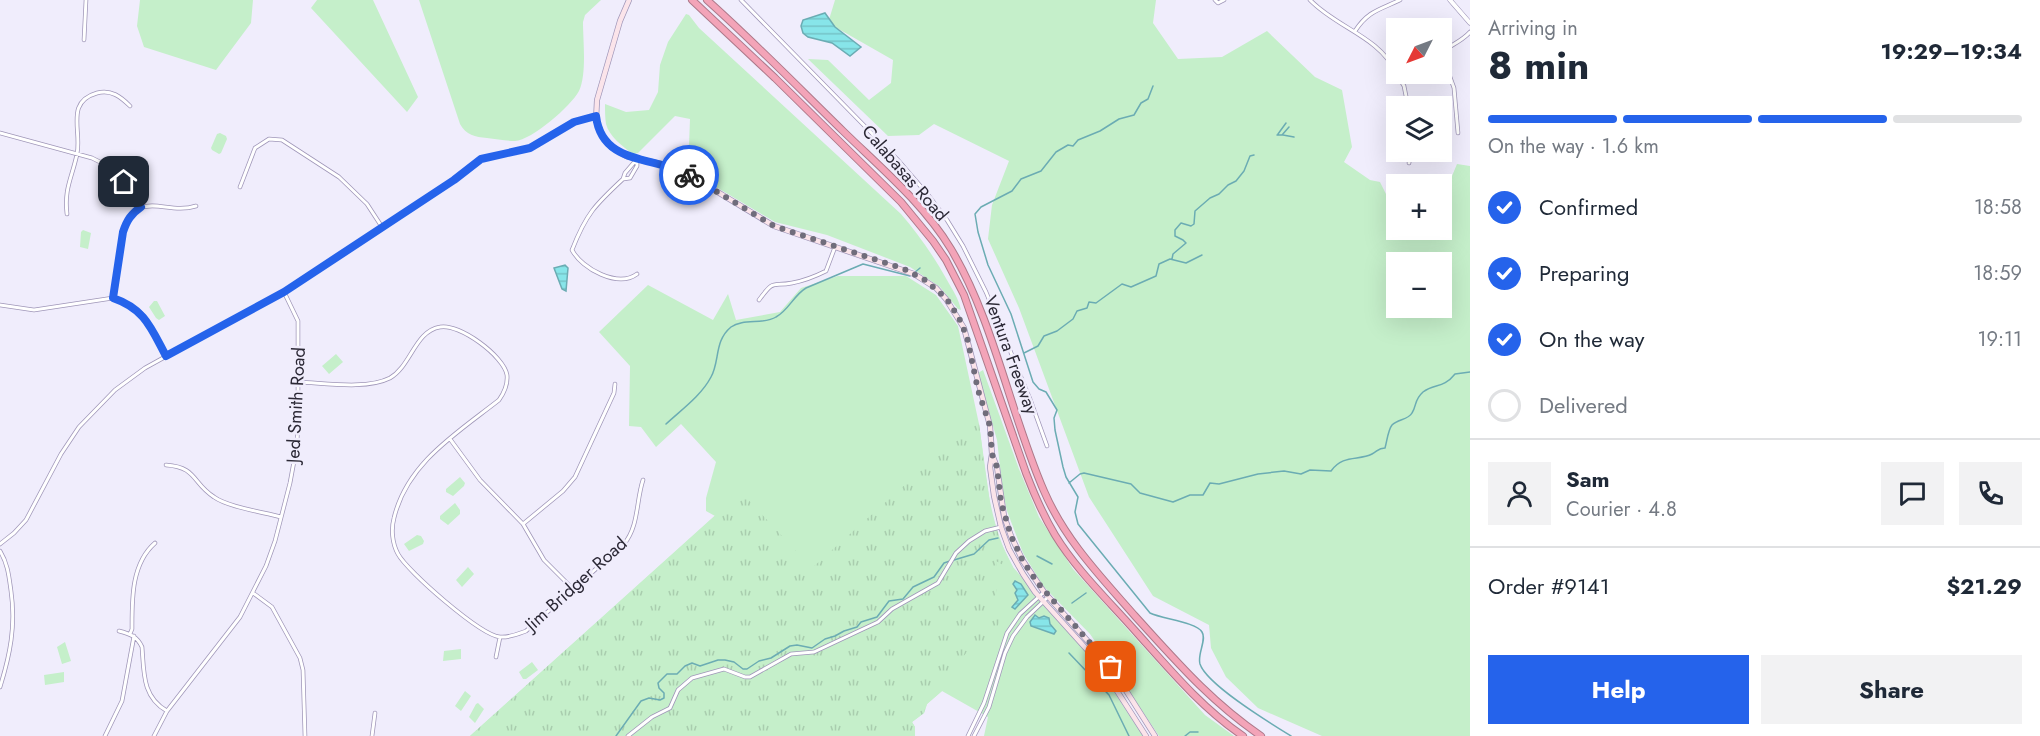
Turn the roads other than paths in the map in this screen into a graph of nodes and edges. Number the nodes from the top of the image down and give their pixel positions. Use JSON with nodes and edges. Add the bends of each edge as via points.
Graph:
{"nodes":[{"id":1,"x":86,"y":0,"type":"edge"},
{"id":2,"x":629,"y":0,"type":"edge"},
{"id":3,"x":692,"y":0,"type":"edge"},
{"id":4,"x":707,"y":0,"type":"edge"},
{"id":5,"x":741,"y":0,"type":"edge"},
{"id":6,"x":1215,"y":0,"type":"edge"},
{"id":7,"x":1224,"y":0,"type":"edge"},
{"id":8,"x":1310,"y":0,"type":"edge"},
{"id":9,"x":1400,"y":0,"type":"edge"},
{"id":10,"x":1450,"y":0,"type":"edge"},
{"id":11,"x":1470,"y":23,"type":"edge"},
{"id":12,"x":1354,"y":31,"type":"junction"},
{"id":13,"x":1470,"y":32,"type":"edge"},
{"id":14,"x":84,"y":40,"type":"dead end"},
{"id":15,"x":1452,"y":45,"type":"edge"},
{"id":16,"x":1386,"y":55,"type":"edge"},
{"id":17,"x":1452,"y":82,"type":"edge"},
{"id":18,"x":130,"y":106,"type":"dead end"},
{"id":19,"x":596,"y":116,"type":"junction"},
{"id":20,"x":0,"y":133,"type":"edge"},
{"id":21,"x":1458,"y":133,"type":"dead end"},
{"id":22,"x":77,"y":154,"type":"junction"},
{"id":23,"x":636,"y":159,"type":"junction"},
{"id":24,"x":240,"y":187,"type":"dead end"},
{"id":25,"x":196,"y":206,"type":"dead end"},
{"id":26,"x":141,"y":207,"type":"junction"},
{"id":27,"x":67,"y":214,"type":"dead end"},
{"id":28,"x":382,"y":227,"type":"junction"},
{"id":29,"x":835,"y":247,"type":"junction"},
{"id":30,"x":637,"y":274,"type":"dead end"},
{"id":31,"x":284,"y":292,"type":"junction"},
{"id":32,"x":113,"y":298,"type":"junction"},
{"id":33,"x":759,"y":300,"type":"dead end"},
{"id":34,"x":0,"y":305,"type":"edge"},
{"id":35,"x":166,"y":356,"type":"junction"},
{"id":36,"x":299,"y":382,"type":"junction"},
{"id":37,"x":615,"y":384,"type":"dead end"},
{"id":38,"x":450,"y":439,"type":"junction"},
{"id":39,"x":1047,"y":446,"type":"dead end"},
{"id":40,"x":166,"y":465,"type":"dead end"},
{"id":41,"x":643,"y":480,"type":"dead end"},
{"id":42,"x":281,"y":517,"type":"junction"},
{"id":43,"x":523,"y":524,"type":"junction"},
{"id":44,"x":1004,"y":526,"type":"junction"},
{"id":45,"x":154,"y":543,"type":"dead end"},
{"id":46,"x":0,"y":544,"type":"edge"},
{"id":47,"x":0,"y":551,"type":"edge"},
{"id":48,"x":573,"y":589,"type":"junction"},
{"id":49,"x":1044,"y":592,"type":"junction"},
{"id":50,"x":253,"y":593,"type":"junction"},
{"id":51,"x":1039,"y":596,"type":"junction"},
{"id":52,"x":1049,"y":597,"type":"junction"},
{"id":53,"x":1044,"y":602,"type":"junction"},
{"id":54,"x":119,"y":631,"type":"dead end"},
{"id":55,"x":130,"y":634,"type":"junction"},
{"id":56,"x":134,"y":636,"type":"junction"},
{"id":57,"x":500,"y":637,"type":"junction"},
{"id":58,"x":496,"y":657,"type":"dead end"},
{"id":59,"x":0,"y":687,"type":"edge"},
{"id":60,"x":167,"y":711,"type":"junction"},
{"id":61,"x":375,"y":713,"type":"dead end"},
{"id":62,"x":304,"y":735,"type":"edge"},
{"id":63,"x":105,"y":736,"type":"edge"},
{"id":64,"x":154,"y":736,"type":"edge"},
{"id":65,"x":372,"y":736,"type":"edge"},
{"id":66,"x":628,"y":736,"type":"edge"},
{"id":67,"x":968,"y":736,"type":"edge"},
{"id":68,"x":974,"y":736,"type":"edge"},
{"id":69,"x":1146,"y":736,"type":"edge"},
{"id":70,"x":1155,"y":736,"type":"edge"},
{"id":71,"x":1243,"y":736,"type":"edge"},
{"id":72,"x":1261,"y":736,"type":"edge"}],
"edges":[{"from":1,"to":14,"type":"street"},
{"from":2,"to":19,"type":"main road","via":[[600,89]]},
{"from":3,"to":71,"type":"highway","name":"Ventura Freeway","via":[[901,202],[933,241],[964,295],[1035,497],[1056,536],[1080,569],[1179,681]]},
{"from":4,"to":72,"type":"highway","name":"Ventura Freeway","via":[[902,188],[934,225],[969,284],[1036,471],[1064,529],[1093,568],[1192,680]]},
{"from":5,"to":39,"type":"street","name":"Calabasas Road","via":[[897,159],[947,220],[986,292]]},
{"from":6,"to":7,"type":"street"},
{"from":8,"to":12,"type":"street","via":[[1331,19]]},
{"from":9,"to":12,"type":"street","via":[[1370,14]]},
{"from":10,"to":11,"type":"street"},
{"from":12,"to":16,"type":"street"},
{"from":13,"to":15,"type":"street"},
{"from":17,"to":21,"type":"street"},
{"from":18,"to":22,"type":"street","via":[[110,93],[96,93],[84,99],[76,114]]},
{"from":19,"to":23,"type":"main road","via":[[606,142]]},
{"from":19,"to":28,"type":"street","via":[[574,122],[530,148],[481,159]]},
{"from":20,"to":22,"type":"street"},
{"from":22,"to":26,"type":"street","via":[[113,171]]},
{"from":22,"to":27,"type":"street","via":[[66,189]]},
{"from":23,"to":29,"type":"main road","via":[[678,169],[774,226]]},
{"from":23,"to":30,"type":"street","via":[[623,180],[594,206],[572,250],[610,279],[632,278]]},
{"from":24,"to":28,"type":"street","via":[[255,148],[269,138],[282,140],[339,177],[367,204]]},
{"from":25,"to":26,"type":"street"},
{"from":26,"to":32,"type":"street","via":[[126,221]]},
{"from":28,"to":31,"type":"street"},
{"from":29,"to":33,"type":"street","via":[[826,271],[790,284],[775,284]]},
{"from":29,"to":44,"type":"main road","via":[[913,273],[936,288],[959,318],[990,426],[994,496]]},
{"from":31,"to":35,"type":"street"},
{"from":31,"to":36,"type":"street","name":"Jed Smith Road","via":[[298,321]]},
{"from":32,"to":34,"type":"street","via":[[34,310]]},
{"from":32,"to":35,"type":"street","via":[[141,313]]},
{"from":35,"to":46,"type":"street","via":[[123,383],[86,418],[61,454],[26,520]]},
{"from":36,"to":38,"type":"street","via":[[379,381],[399,371],[420,340],[434,329],[459,329],[497,357],[507,374],[507,385],[499,400]]},
{"from":36,"to":42,"type":"street","name":"Jed Smith Road","via":[[297,445]]},
{"from":37,"to":43,"type":"street","via":[[574,477]]},
{"from":38,"to":43,"type":"street","via":[[480,480]]},
{"from":38,"to":57,"type":"street","via":[[414,473],[394,518],[396,551],[411,571],[478,627]]},
{"from":40,"to":42,"type":"street","via":[[186,469],[223,502]]},
{"from":41,"to":48,"type":"street","name":"Jim Bridger Road","via":[[628,539]]},
{"from":42,"to":50,"type":"street","name":"Jed Smith Road"},
{"from":43,"to":48,"type":"street","via":[[540,555]]},
{"from":44,"to":49,"type":"main road"},
{"from":44,"to":51,"type":"main road","via":[[1017,564]]},
{"from":44,"to":66,"type":"street","via":[[969,540],[938,583],[892,609],[878,622],[814,652],[791,654],[750,677],[724,669],[692,678],[678,690],[670,708]]},
{"from":45,"to":55,"type":"street","via":[[133,586]]},
{"from":47,"to":59,"type":"street","via":[[9,574],[14,619],[12,646]]},
{"from":48,"to":57,"type":"street","name":"Jim Bridger Road","via":[[526,631]]},
{"from":49,"to":51,"type":"street"},
{"from":49,"to":52,"type":"main road"},
{"from":50,"to":60,"type":"street","name":"Jed Smith Road","via":[[240,617]]},
{"from":50,"to":62,"type":"street","via":[[272,607],[300,658]]},
{"from":51,"to":53,"type":"main road"},
{"from":51,"to":67,"type":"street","via":[[1020,614],[1005,638],[984,703]]},
{"from":52,"to":53,"type":"street"},
{"from":52,"to":70,"type":"main road","via":[[1111,667]]},
{"from":53,"to":68,"type":"street","via":[[1013,636],[989,707]]},
{"from":53,"to":69,"type":"main road","via":[[1100,663]]},
{"from":54,"to":55,"type":"street"},
{"from":55,"to":56,"type":"street"},
{"from":56,"to":60,"type":"street","via":[[142,647],[146,690]]},
{"from":56,"to":63,"type":"street","via":[[122,701]]},
{"from":57,"to":58,"type":"street"},
{"from":60,"to":64,"type":"street","name":"Jed Smith Road"},
{"from":61,"to":65,"type":"street"}]}
